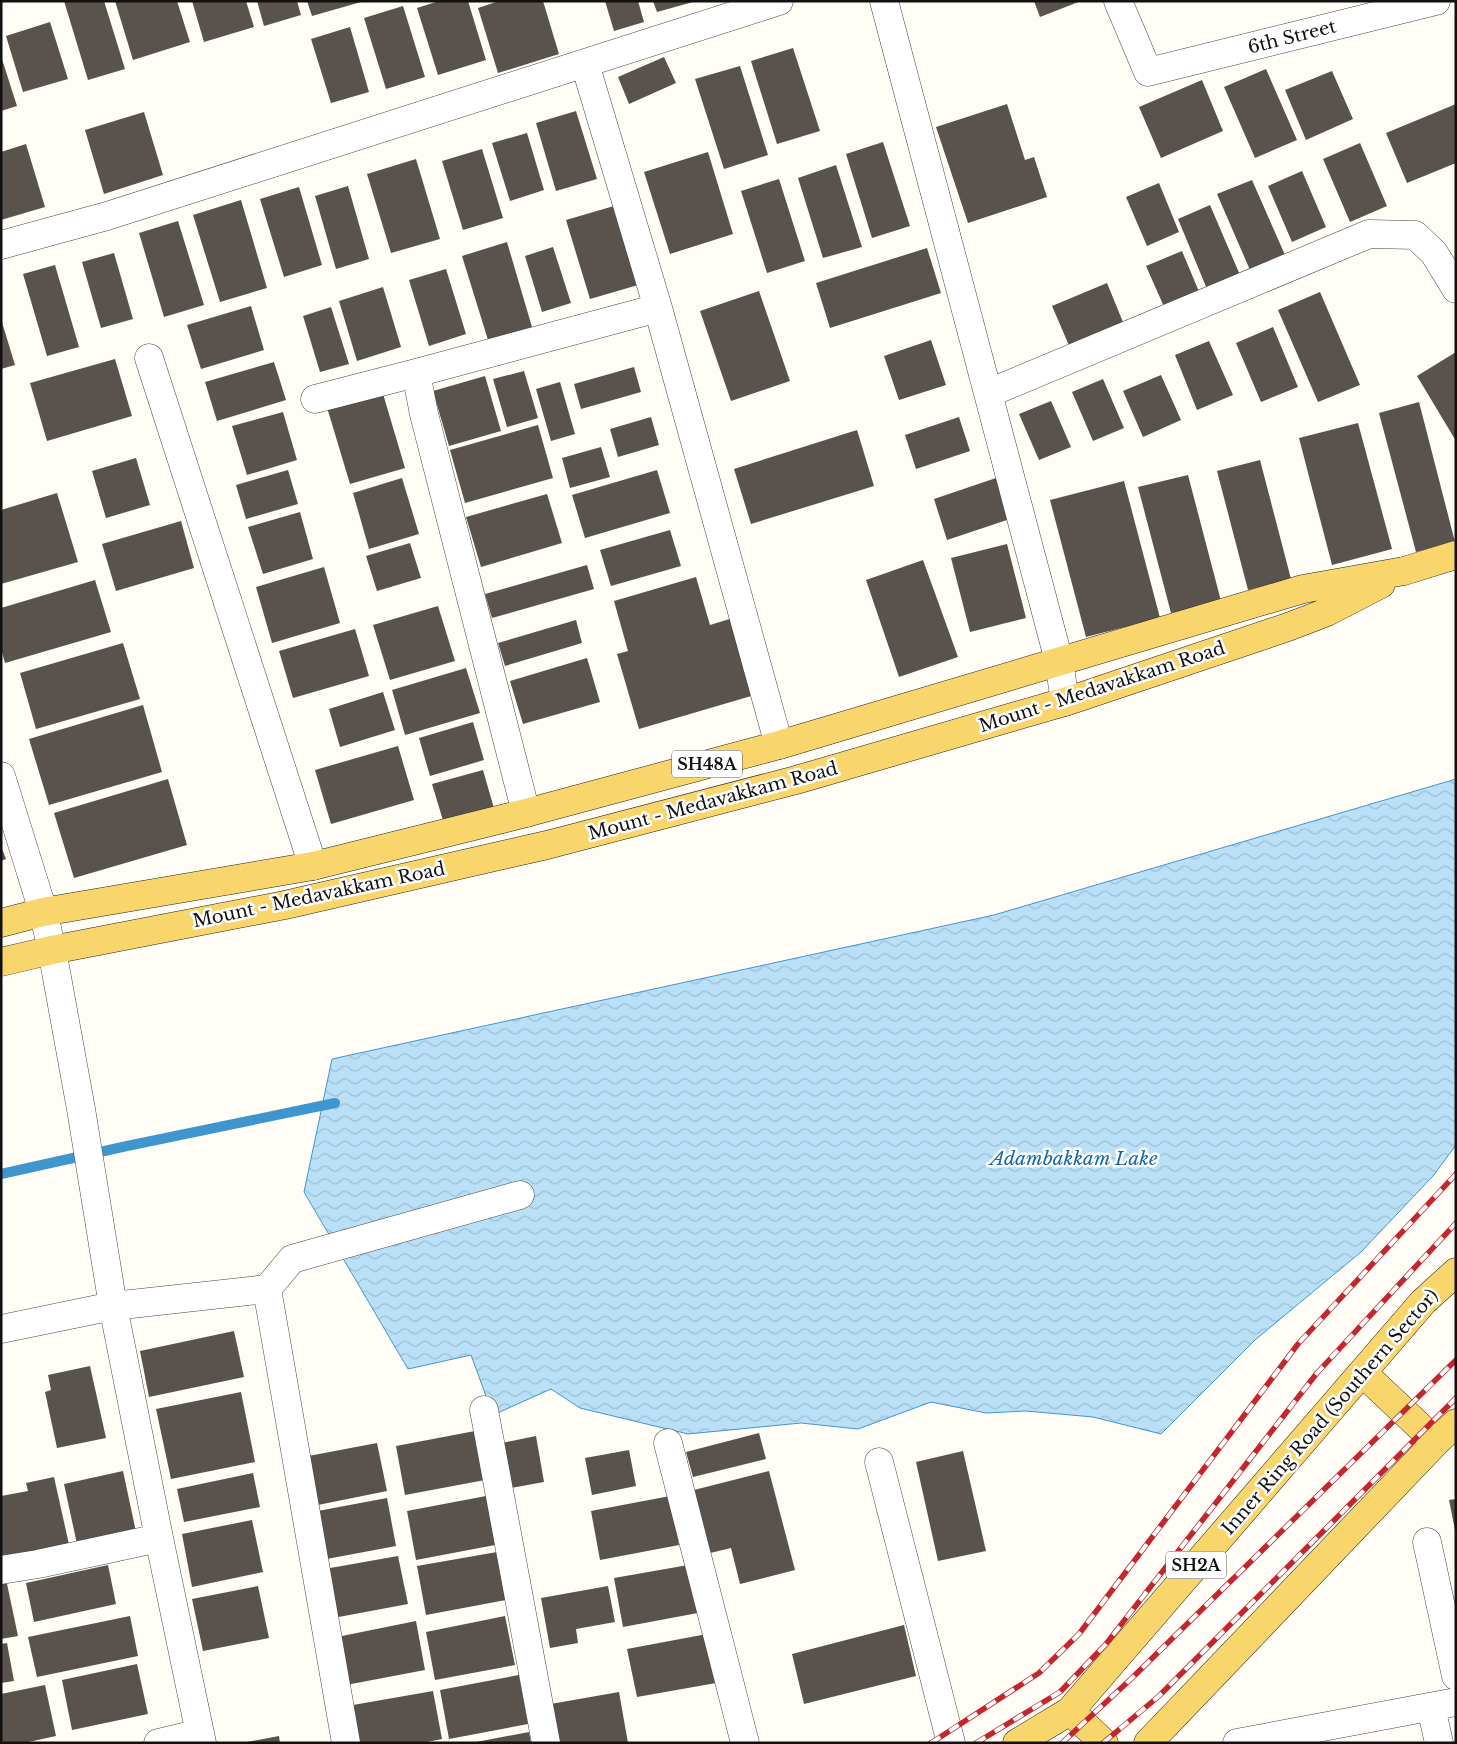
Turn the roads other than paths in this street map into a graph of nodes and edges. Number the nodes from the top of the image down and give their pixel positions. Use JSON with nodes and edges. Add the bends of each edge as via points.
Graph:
{"nodes":[{"id":1,"x":779,"y":1,"type":"edge"},
{"id":2,"x":884,"y":1,"type":"edge"},
{"id":3,"x":1118,"y":1,"type":"edge"},
{"id":4,"x":1436,"y":1,"type":"edge"},
{"id":5,"x":585,"y":64,"type":"junction"},
{"id":6,"x":1,"y":245,"type":"edge"},
{"id":7,"x":1456,"y":288,"type":"edge"},
{"id":8,"x":658,"y":308,"type":"junction"},
{"id":9,"x":149,"y":358,"type":"dead end"},
{"id":10,"x":416,"y":373,"type":"junction"},
{"id":11,"x":988,"y":394,"type":"junction"},
{"id":12,"x":315,"y":399,"type":"dead end"},
{"id":13,"x":1456,"y":555,"type":"edge"},
{"id":14,"x":1404,"y":571,"type":"junction"},
{"id":15,"x":1059,"y":661,"type":"junction"},
{"id":16,"x":1065,"y":702,"type":"junction"},
{"id":17,"x":778,"y":744,"type":"junction"},
{"id":18,"x":1,"y":776,"type":"edge"},
{"id":19,"x":526,"y":813,"type":"junction"},
{"id":20,"x":313,"y":866,"type":"junction"},
{"id":21,"x":43,"y":912,"type":"junction"},
{"id":22,"x":1,"y":923,"type":"edge"},
{"id":23,"x":52,"y":950,"type":"junction"},
{"id":24,"x":1,"y":962,"type":"edge"},
{"id":25,"x":520,"y":1195,"type":"dead end"},
{"id":26,"x":1456,"y":1272,"type":"edge"},
{"id":27,"x":267,"y":1289,"type":"junction"},
{"id":28,"x":113,"y":1306,"type":"junction"},
{"id":29,"x":1,"y":1329,"type":"edge"},
{"id":30,"x":1363,"y":1373,"type":"junction"},
{"id":31,"x":484,"y":1410,"type":"dead end"},
{"id":32,"x":1446,"y":1432,"type":"edge"},
{"id":33,"x":668,"y":1443,"type":"dead end"},
{"id":34,"x":879,"y":1462,"type":"dead end"},
{"id":35,"x":159,"y":1538,"type":"junction"},
{"id":36,"x":1427,"y":1542,"type":"dead end"},
{"id":37,"x":1,"y":1570,"type":"edge"},
{"id":38,"x":1456,"y":1676,"type":"edge"},
{"id":39,"x":1443,"y":1705,"type":"edge"},
{"id":40,"x":1070,"y":1711,"type":"junction"},
{"id":41,"x":201,"y":1738,"type":"edge"},
{"id":42,"x":158,"y":1743,"type":"edge"},
{"id":43,"x":346,"y":1743,"type":"edge"},
{"id":44,"x":546,"y":1743,"type":"edge"},
{"id":45,"x":745,"y":1743,"type":"edge"},
{"id":46,"x":951,"y":1743,"type":"edge"},
{"id":47,"x":1017,"y":1743,"type":"edge"},
{"id":48,"x":1104,"y":1743,"type":"edge"},
{"id":49,"x":1148,"y":1743,"type":"edge"},
{"id":50,"x":1237,"y":1743,"type":"edge"},
{"id":51,"x":1439,"y":1743,"type":"edge"}],
"edges":[{"from":1,"to":5,"type":"street"},
{"from":2,"to":11,"type":"street"},
{"from":3,"to":4,"type":"street","name":"6th Street","via":[[1148,72]]},
{"from":5,"to":6,"type":"street","via":[[107,216]]},
{"from":5,"to":8,"type":"street"},
{"from":7,"to":11,"type":"street","via":[[1434,253],[1415,236],[1370,234]]},
{"from":8,"to":10,"type":"street"},
{"from":8,"to":17,"type":"street"},
{"from":9,"to":20,"type":"street"},
{"from":10,"to":12,"type":"street"},
{"from":10,"to":19,"type":"street"},
{"from":11,"to":15,"type":"street"},
{"from":13,"to":14,"type":"main road","name":"Mount - Medavakkam Road","number":"SH48A"},
{"from":14,"to":15,"type":"main road","name":"Mount - Medavakkam Road","number":"SH48A","via":[[1303,589]]},
{"from":14,"to":16,"type":"main road","name":"Mount - Medavakkam Road","number":"SH48A","via":[[1326,612],[1288,627]]},
{"from":15,"to":16,"type":"street"},
{"from":15,"to":17,"type":"main road","name":"Mount - Medavakkam Road","number":"SH48A"},
{"from":16,"to":23,"type":"main road","name":"Mount - Medavakkam Road","number":"SH48A","via":[[796,780],[547,845],[285,905]]},
{"from":17,"to":19,"type":"main road","name":"Mount - Medavakkam Road","number":"SH48A"},
{"from":18,"to":21,"type":"street"},
{"from":19,"to":20,"type":"main road","name":"Mount - Medavakkam Road","number":"SH48A"},
{"from":20,"to":21,"type":"main road","name":"Mount - Medavakkam Road","number":"SH48A"},
{"from":21,"to":22,"type":"main road","name":"Mount - Medavakkam Road","number":"SH48A"},
{"from":21,"to":23,"type":"street"},
{"from":23,"to":24,"type":"main road","name":"Mount - Medavakkam Road","number":"SH48A"},
{"from":23,"to":28,"type":"street"},
{"from":25,"to":27,"type":"street","via":[[292,1258]]},
{"from":26,"to":30,"type":"main road","name":"Inner Ring Road (Southern Sector)","number":"SH2A","via":[[1423,1302]]},
{"from":27,"to":28,"type":"street"},
{"from":27,"to":43,"type":"street"},
{"from":28,"to":29,"type":"street"},
{"from":28,"to":35,"type":"street"},
{"from":30,"to":32,"type":"main road"},
{"from":30,"to":40,"type":"main road","name":"Inner Ring Road (Southern Sector)","number":"SH2A"},
{"from":31,"to":44,"type":"street"},
{"from":32,"to":49,"type":"main road"},
{"from":33,"to":45,"type":"street"},
{"from":34,"to":46,"type":"street"},
{"from":35,"to":37,"type":"street"},
{"from":35,"to":41,"type":"street"},
{"from":36,"to":38,"type":"street"},
{"from":39,"to":50,"type":"street"},
{"from":39,"to":51,"type":"street"},
{"from":40,"to":47,"type":"main road","name":"Inner Ring Road (Southern Sector)","number":"SH2A"},
{"from":40,"to":48,"type":"main road"},
{"from":41,"to":42,"type":"street"}]}
